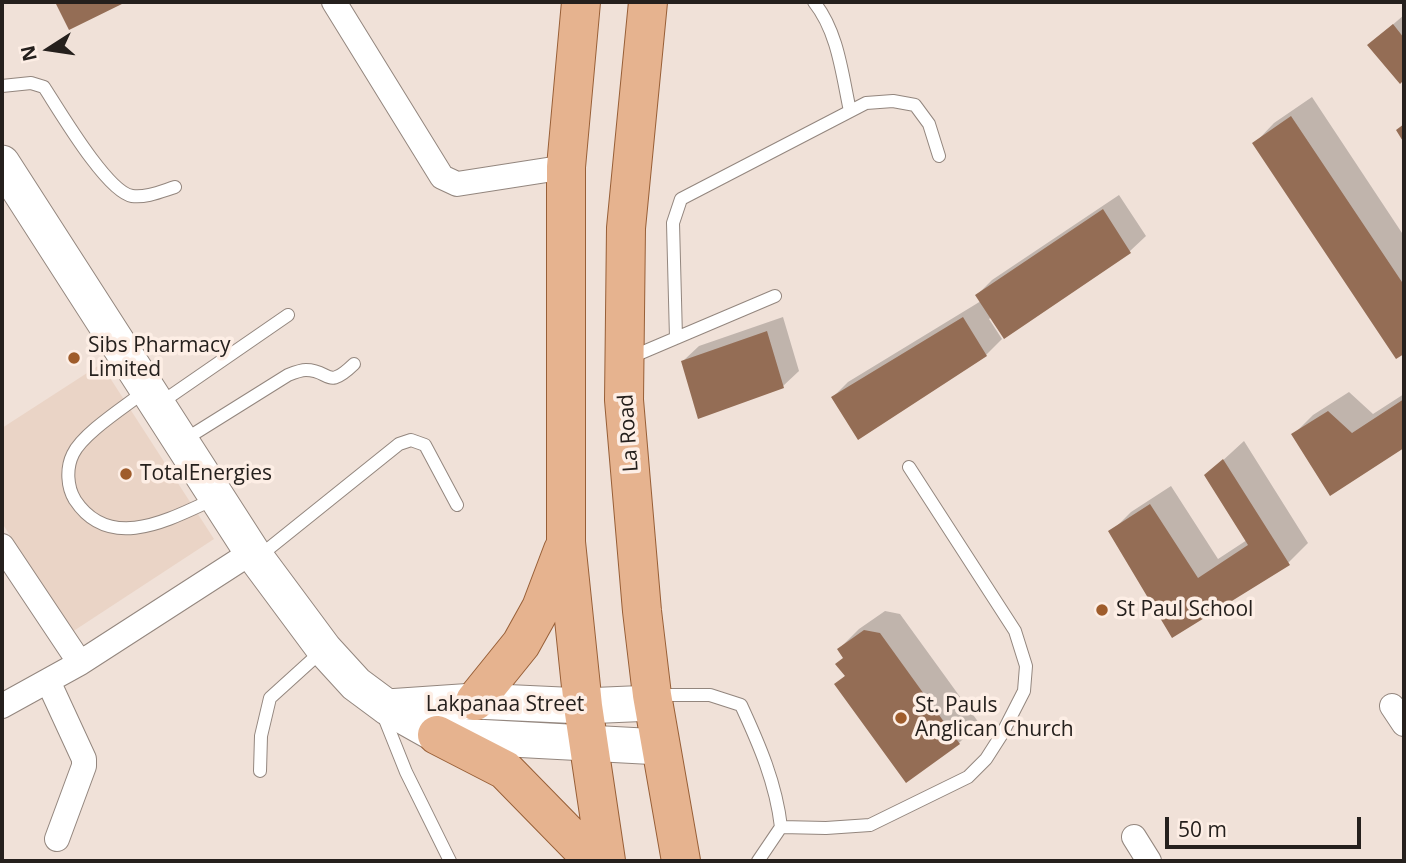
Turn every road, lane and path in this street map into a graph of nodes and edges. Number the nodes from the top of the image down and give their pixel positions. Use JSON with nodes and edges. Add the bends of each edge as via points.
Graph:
{"nodes":[{"id":1,"x":334,"y":2,"type":"edge"},
{"id":2,"x":581,"y":2,"type":"edge"},
{"id":3,"x":648,"y":2,"type":"edge"},
{"id":4,"x":814,"y":2,"type":"edge"},
{"id":5,"x":2,"y":86,"type":"edge"},
{"id":6,"x":850,"y":111,"type":"junction"},
{"id":7,"x":939,"y":156,"type":"dead end"},
{"id":8,"x":2,"y":163,"type":"edge"},
{"id":9,"x":566,"y":167,"type":"junction"},
{"id":10,"x":175,"y":187,"type":"dead end"},
{"id":11,"x":775,"y":296,"type":"dead end"},
{"id":12,"x":288,"y":315,"type":"dead end"},
{"id":13,"x":676,"y":338,"type":"junction"},
{"id":14,"x":626,"y":359,"type":"junction"},
{"id":15,"x":354,"y":364,"type":"dead end"},
{"id":16,"x":153,"y":396,"type":"junction"},
{"id":17,"x":181,"y":442,"type":"junction"},
{"id":18,"x":909,"y":467,"type":"dead end"},
{"id":19,"x":218,"y":498,"type":"junction"},
{"id":20,"x":457,"y":505,"type":"dead end"},
{"id":21,"x":566,"y":542,"type":"junction"},
{"id":22,"x":2,"y":546,"type":"edge"},
{"id":23,"x":254,"y":555,"type":"junction"},
{"id":24,"x":324,"y":649,"type":"junction"},
{"id":25,"x":80,"y":663,"type":"junction"},
{"id":26,"x":48,"y":681,"type":"junction"},
{"id":27,"x":653,"y":699,"type":"junction"},
{"id":28,"x":475,"y":701,"type":"junction"},
{"id":29,"x":382,"y":703,"type":"junction"},
{"id":30,"x":2,"y":706,"type":"edge"},
{"id":31,"x":585,"y":724,"type":"junction"},
{"id":32,"x":437,"y":735,"type":"junction"},
{"id":33,"x":661,"y":747,"type":"junction"},
{"id":34,"x":260,"y":771,"type":"dead end"},
{"id":35,"x":781,"y":827,"type":"junction"},
{"id":36,"x":1134,"y":837,"type":"dead end"},
{"id":37,"x":57,"y":839,"type":"dead end"},
{"id":38,"x":450,"y":861,"type":"edge"},
{"id":39,"x":594,"y":861,"type":"edge"},
{"id":40,"x":606,"y":861,"type":"edge"},
{"id":41,"x":681,"y":861,"type":"edge"},
{"id":42,"x":758,"y":861,"type":"edge"},
{"id":43,"x":1149,"y":861,"type":"edge"}],
"edges":[{"from":1,"to":9,"type":"street","via":[[442,177],[457,184]]},
{"from":2,"to":9,"type":"main road"},
{"from":3,"to":14,"type":"main road","name":"La Road","via":[[626,228]]},
{"from":4,"to":6,"type":"lane","via":[[833,36]]},
{"from":5,"to":10,"type":"lane","via":[[31,83],[44,87],[103,173],[131,196]]},
{"from":6,"to":7,"type":"lane","via":[[866,103],[915,105],[929,124]]},
{"from":6,"to":13,"type":"lane","via":[[681,199],[673,223]]},
{"from":8,"to":16,"type":"street"},
{"from":9,"to":21,"type":"main road"},
{"from":11,"to":13,"type":"lane"},
{"from":12,"to":16,"type":"lane"},
{"from":13,"to":14,"type":"lane"},
{"from":14,"to":27,"type":"main road","name":"La Road","via":[[624,400]]},
{"from":15,"to":17,"type":"lane","via":[[344,374],[329,378],[306,370],[288,375]]},
{"from":16,"to":17,"type":"street"},
{"from":16,"to":19,"type":"lane","via":[[84,439],[72,455],[71,493],[96,522],[131,529],[158,524]]},
{"from":17,"to":19,"type":"street"},
{"from":18,"to":35,"type":"lane","via":[[1015,631],[1026,666],[1024,691],[986,759],[968,777],[870,825]]},
{"from":19,"to":23,"type":"street"},
{"from":20,"to":23,"type":"lane","via":[[425,445],[411,440],[399,444]]},
{"from":21,"to":28,"type":"main road","via":[[541,608],[521,644]]},
{"from":21,"to":31,"type":"main road"},
{"from":22,"to":25,"type":"street"},
{"from":23,"to":24,"type":"street"},
{"from":23,"to":25,"type":"street"},
{"from":24,"to":29,"type":"street","via":[[356,684]]},
{"from":24,"to":34,"type":"lane","via":[[270,698],[261,736]]},
{"from":25,"to":26,"type":"street"},
{"from":26,"to":30,"type":"street"},
{"from":26,"to":37,"type":"street","via":[[85,766]]},
{"from":27,"to":31,"type":"street","name":"Lakpanaa Street"},
{"from":27,"to":33,"type":"main road","name":"La Road"},
{"from":27,"to":35,"type":"lane","via":[[710,695],[741,705],[765,758]]},
{"from":28,"to":29,"type":"street","name":"Lakpanaa Street"},
{"from":28,"to":31,"type":"street","name":"Lakpanaa Street"},
{"from":29,"to":32,"type":"street","name":"Lakpanaa Street"},
{"from":29,"to":38,"type":"lane","via":[[405,772]]},
{"from":31,"to":32,"type":"street","name":"Lakpanaa Street"},
{"from":31,"to":33,"type":"street","name":"Lakpanaa Street"},
{"from":31,"to":40,"type":"main road"},
{"from":32,"to":39,"type":"main road","via":[[505,770]]},
{"from":33,"to":41,"type":"main road","name":"La Road"},
{"from":35,"to":42,"type":"lane"},
{"from":36,"to":43,"type":"street"}]}
